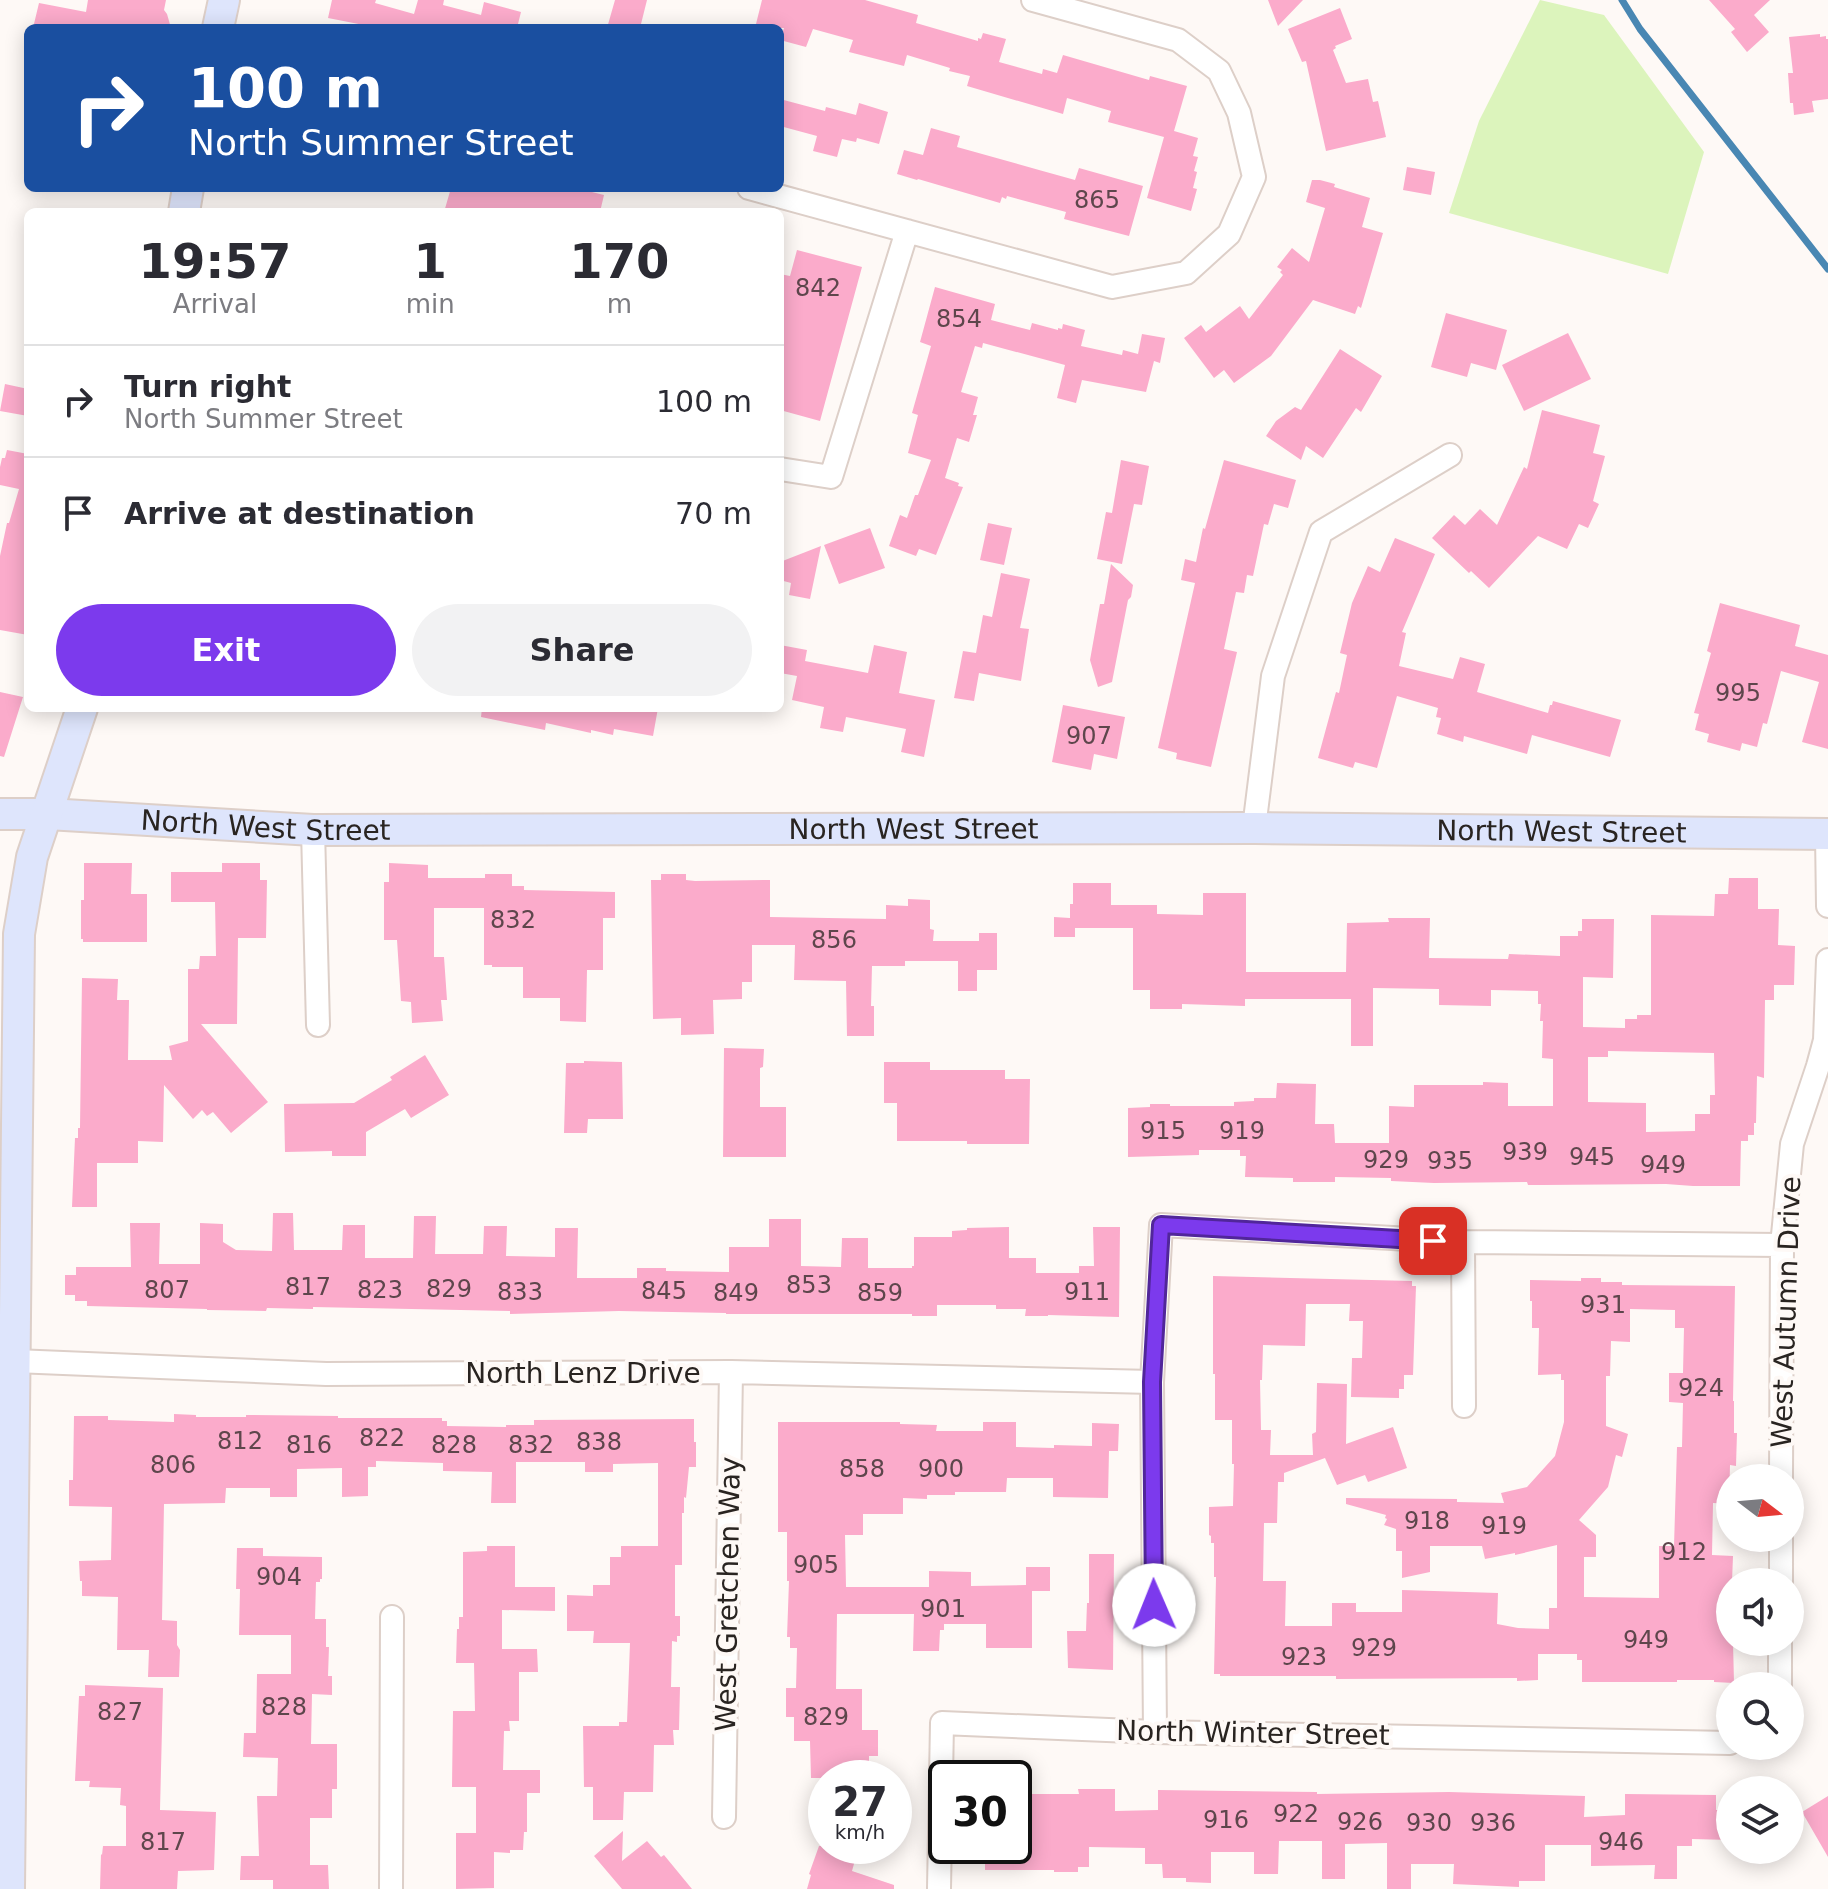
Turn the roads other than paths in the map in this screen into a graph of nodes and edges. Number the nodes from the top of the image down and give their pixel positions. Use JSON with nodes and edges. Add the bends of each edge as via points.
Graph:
{"nodes":[{"id":1,"x":224,"y":0,"type":"edge"},
{"id":2,"x":1033,"y":0,"type":"edge"},
{"id":3,"x":219,"y":24,"type":"edge"},
{"id":4,"x":764,"y":192,"type":"edge"},
{"id":5,"x":907,"y":231,"type":"junction"},
{"id":6,"x":1450,"y":455,"type":"dead end"},
{"id":7,"x":784,"y":470,"type":"edge"},
{"id":8,"x":81,"y":712,"type":"edge"},
{"id":9,"x":0,"y":814,"type":"edge"},
{"id":10,"x":48,"y":814,"type":"junction"},
{"id":11,"x":1254,"y":828,"type":"junction"},
{"id":12,"x":313,"y":830,"type":"junction"},
{"id":13,"x":1827,"y":834,"type":"edge"},
{"id":14,"x":1828,"y":906,"type":"edge"},
{"id":15,"x":1828,"y":960,"type":"edge"},
{"id":16,"x":318,"y":1025,"type":"dead end"},
{"id":17,"x":1463,"y":1242,"type":"junction"},
{"id":18,"x":1782,"y":1245,"type":"junction"},
{"id":19,"x":15,"y":1361,"type":"junction"},
{"id":20,"x":731,"y":1372,"type":"junction"},
{"id":21,"x":1152,"y":1382,"type":"junction"},
{"id":22,"x":1464,"y":1406,"type":"dead end"},
{"id":23,"x":1781,"y":1464,"type":"edge"},
{"id":24,"x":392,"y":1617,"type":"dead end"},
{"id":25,"x":1155,"y":1732,"type":"junction"},
{"id":26,"x":1716,"y":1743,"type":"edge"},
{"id":27,"x":724,"y":1817,"type":"dead end"},
{"id":28,"x":9,"y":1889,"type":"edge"},
{"id":29,"x":391,"y":1889,"type":"edge"},
{"id":30,"x":939,"y":1889,"type":"edge"}],
"edges":[{"from":1,"to":3,"type":"street"},
{"from":2,"to":5,"type":"street","via":[[1178,40],[1219,71],[1239,113],[1254,177],[1229,234],[1186,273],[1112,287]]},
{"from":4,"to":5,"type":"street"},
{"from":5,"to":7,"type":"street","via":[[831,477]]},
{"from":6,"to":11,"type":"street","via":[[1321,532],[1273,676]]},
{"from":8,"to":10,"type":"street"},
{"from":9,"to":10,"type":"street","name":"North West Street"},
{"from":10,"to":12,"type":"street","name":"North West Street"},
{"from":10,"to":19,"type":"street","via":[[32,857],[19,934]]},
{"from":11,"to":12,"type":"street","name":"North West Street"},
{"from":11,"to":13,"type":"street","name":"North West Street"},
{"from":12,"to":16,"type":"street"},
{"from":13,"to":14,"type":"street"},
{"from":15,"to":18,"type":"street","name":"West Autumn Drive","via":[[1825,1040],[1792,1144]]},
{"from":17,"to":18,"type":"street"},
{"from":17,"to":21,"type":"street","via":[[1161,1225]]},
{"from":17,"to":22,"type":"street"},
{"from":18,"to":23,"type":"street","name":"West Autumn Drive"},
{"from":19,"to":20,"type":"street","name":"North Lenz Drive","via":[[326,1374]]},
{"from":19,"to":28,"type":"street"},
{"from":20,"to":21,"type":"street","name":"North Lenz Drive"},
{"from":20,"to":27,"type":"street","name":"West Gretchen Way"},
{"from":21,"to":25,"type":"street"},
{"from":24,"to":29,"type":"street"},
{"from":25,"to":26,"type":"street","name":"North Winter Street"},
{"from":25,"to":30,"type":"street","name":"North Winter Street","via":[[942,1723]]}]}
